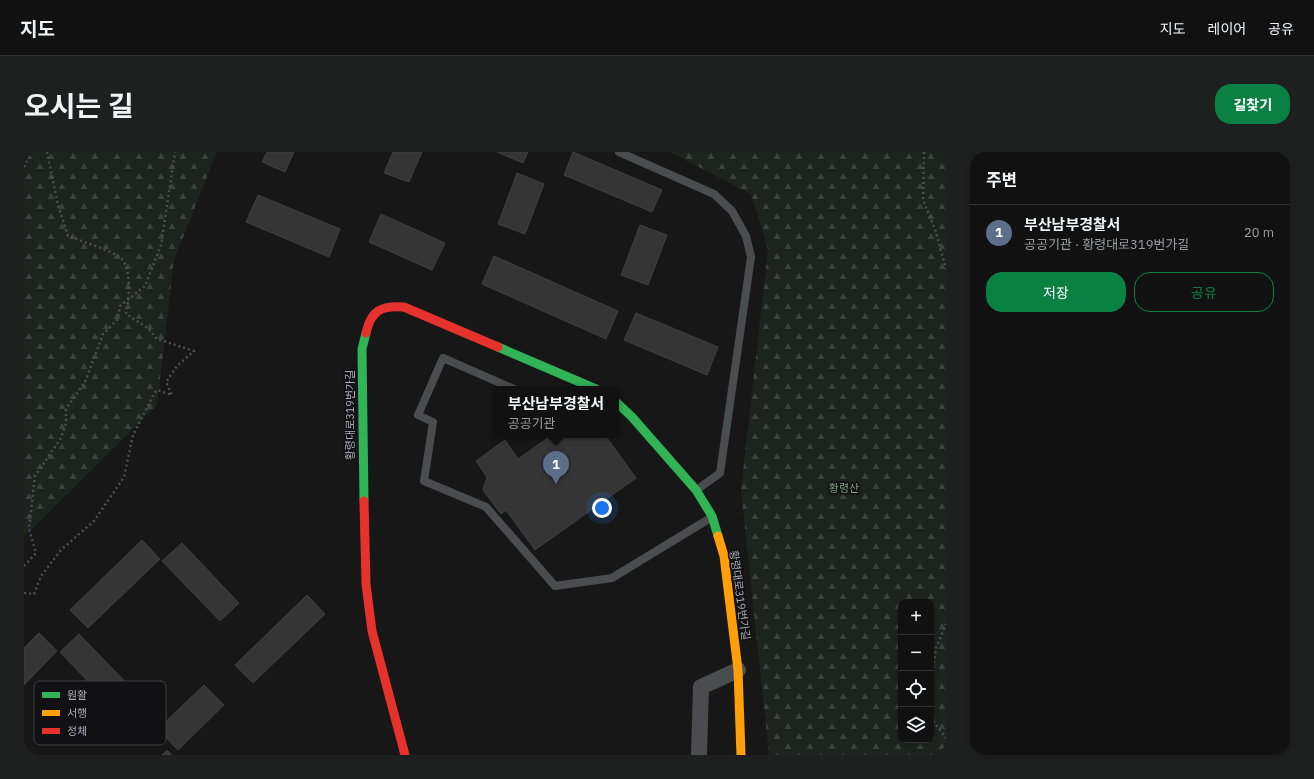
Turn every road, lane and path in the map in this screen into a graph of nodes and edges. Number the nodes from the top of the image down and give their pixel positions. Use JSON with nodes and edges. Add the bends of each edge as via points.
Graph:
{"nodes":[{"id":1,"x":30,"y":152,"type":"edge"},
{"id":2,"x":47,"y":152,"type":"edge"},
{"id":3,"x":175,"y":152,"type":"edge"},
{"id":4,"x":619,"y":152,"type":"edge"},
{"id":5,"x":924,"y":152,"type":"edge"},
{"id":6,"x":24,"y":167,"type":"edge"},
{"id":7,"x":946,"y":269,"type":"edge"},
{"id":8,"x":129,"y":299,"type":"junction"},
{"id":9,"x":507,"y":386,"type":"edge"},
{"id":10,"x":589,"y":386,"type":"edge"},
{"id":11,"x":619,"y":405,"type":"edge"},
{"id":12,"x":619,"y":412,"type":"edge"},
{"id":13,"x":632,"y":417,"type":"junction"},
{"id":14,"x":696,"y":490,"type":"junction"},
{"id":15,"x":712,"y":516,"type":"junction"},
{"id":16,"x":24,"y":566,"type":"edge"},
{"id":17,"x":24,"y":593,"type":"edge"},
{"id":18,"x":946,"y":624,"type":"edge"},
{"id":19,"x":738,"y":670,"type":"junction"},
{"id":20,"x":933,"y":671,"type":"edge"},
{"id":21,"x":932,"y":707,"type":"edge"},
{"id":22,"x":946,"y":738,"type":"edge"},
{"id":23,"x":405,"y":755,"type":"edge"},
{"id":24,"x":699,"y":755,"type":"edge"},
{"id":25,"x":741,"y":755,"type":"edge"}],
"edges":[{"from":1,"to":6,"type":"path"},
{"from":2,"to":8,"type":"path","via":[[58,205],[68,236],[121,259],[128,277]]},
{"from":3,"to":8,"type":"path","via":[[161,245],[145,286]]},
{"from":4,"to":14,"type":"lane","via":[[714,194],[732,211],[746,236],[751,258],[720,473]]},
{"from":5,"to":7,"type":"path","via":[[923,200]]},
{"from":8,"to":16,"type":"path","via":[[120,306],[118,319],[103,334],[85,382],[66,409],[66,423],[61,438],[35,476],[29,529],[36,553]]},
{"from":8,"to":17,"type":"path","via":[[126,314],[148,328],[158,339],[194,351],[177,366],[166,382],[172,395],[157,390],[154,394],[133,435],[124,478],[94,521],[61,550],[41,576],[34,594]]},
{"from":9,"to":15,"type":"lane","via":[[443,358],[418,415],[433,422],[424,481],[486,507],[554,586],[612,578]]},
{"from":10,"to":23,"type":"street","name":"황령대로319번가길","via":[[404,307],[390,306],[378,310],[368,322],[362,350],[366,584],[372,631]]},
{"from":11,"to":13,"type":"street","name":"황령대로319번가길"},
{"from":12,"to":13,"type":"lane"},
{"from":13,"to":14,"type":"street","name":"황령대로319번가길"},
{"from":14,"to":15,"type":"street","name":"황령대로319번가길"},
{"from":15,"to":19,"type":"street","name":"황령대로319번가길","via":[[724,556]]},
{"from":18,"to":20,"type":"path","via":[[936,648]]},
{"from":19,"to":24,"type":"street","via":[[701,687]]},
{"from":19,"to":25,"type":"street","name":"황령대로319번가길"},
{"from":21,"to":22,"type":"path","via":[[934,722]]}]}
